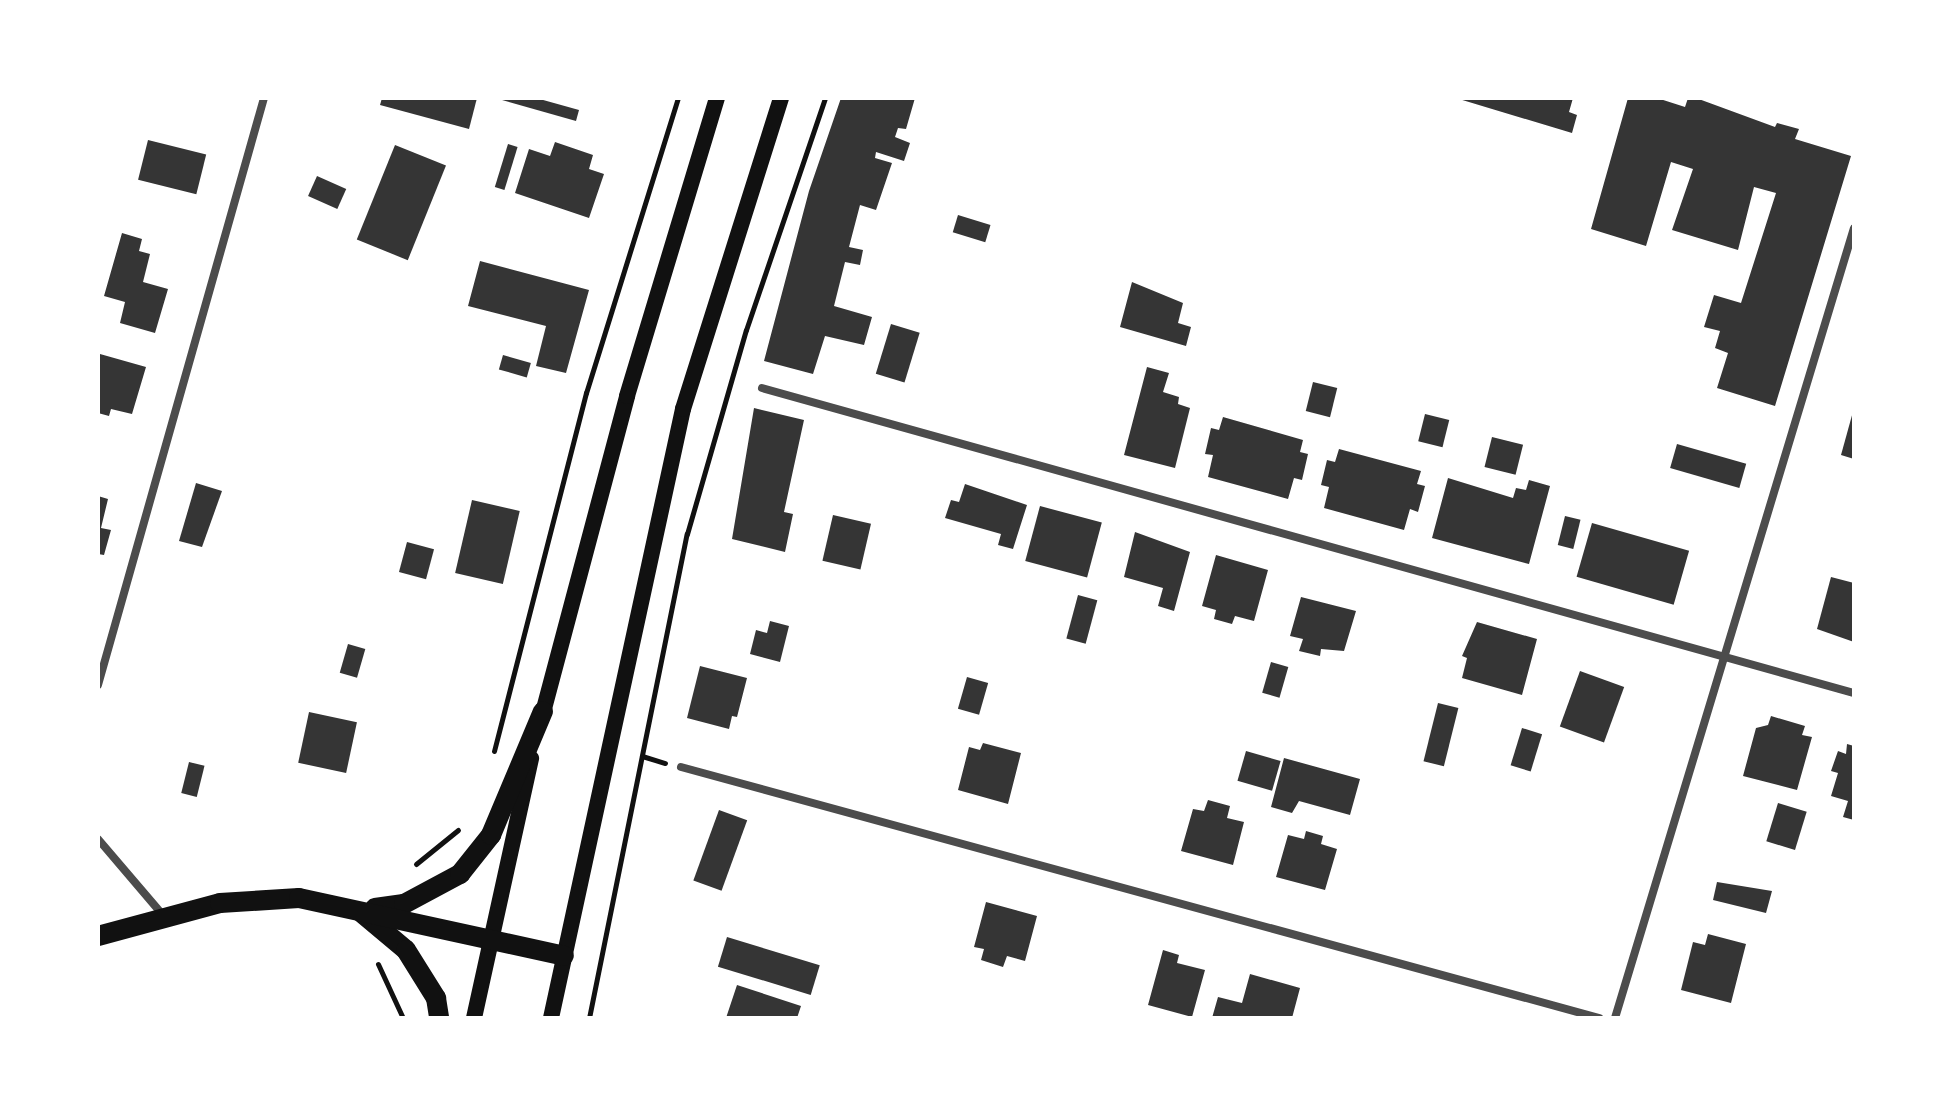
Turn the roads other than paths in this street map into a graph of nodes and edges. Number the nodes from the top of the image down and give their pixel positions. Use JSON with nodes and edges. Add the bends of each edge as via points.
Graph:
{"nodes":[{"id":1,"x":264,"y":98,"type":"edge"},
{"id":2,"x":717,"y":98,"type":"edge"},
{"id":3,"x":781,"y":98,"type":"edge"},
{"id":4,"x":1854,"y":228,"type":"edge"},
{"id":5,"x":762,"y":388,"type":"dead end"},
{"id":6,"x":1725,"y":658,"type":"junction"},
{"id":7,"x":98,"y":685,"type":"edge"},
{"id":8,"x":1854,"y":693,"type":"edge"},
{"id":9,"x":543,"y":711,"type":"junction"},
{"id":10,"x":681,"y":767,"type":"dead end"},
{"id":11,"x":98,"y":839,"type":"edge"},
{"id":12,"x":359,"y":911,"type":"junction"},
{"id":13,"x":163,"y":915,"type":"junction"},
{"id":14,"x":98,"y":936,"type":"edge"},
{"id":15,"x":490,"y":938,"type":"junction"},
{"id":16,"x":564,"y":956,"type":"junction"},
{"id":17,"x":439,"y":1018,"type":"edge"},
{"id":18,"x":474,"y":1018,"type":"edge"},
{"id":19,"x":551,"y":1018,"type":"edge"},
{"id":20,"x":1599,"y":1018,"type":"edge"},
{"id":21,"x":1615,"y":1018,"type":"edge"}],
"edges":[{"from":1,"to":7,"type":"street"},
{"from":2,"to":9,"type":"main road","via":[[627,396]]},
{"from":3,"to":16,"type":"main road","via":[[683,409]]},
{"from":4,"to":6,"type":"street"},
{"from":5,"to":6,"type":"street"},
{"from":6,"to":8,"type":"street"},
{"from":6,"to":21,"type":"street"},
{"from":9,"to":12,"type":"main road","via":[[491,835],[460,874],[404,904]]},
{"from":9,"to":15,"type":"main road"},
{"from":10,"to":20,"type":"street"},
{"from":11,"to":13,"type":"street"},
{"from":12,"to":13,"type":"main road","via":[[329,902],[271,897]]},
{"from":12,"to":15,"type":"main road"},
{"from":12,"to":17,"type":"main road","via":[[406,950],[436,998]]},
{"from":13,"to":14,"type":"main road"},
{"from":15,"to":16,"type":"main road"},
{"from":15,"to":18,"type":"main road"},
{"from":16,"to":19,"type":"main road"}]}
